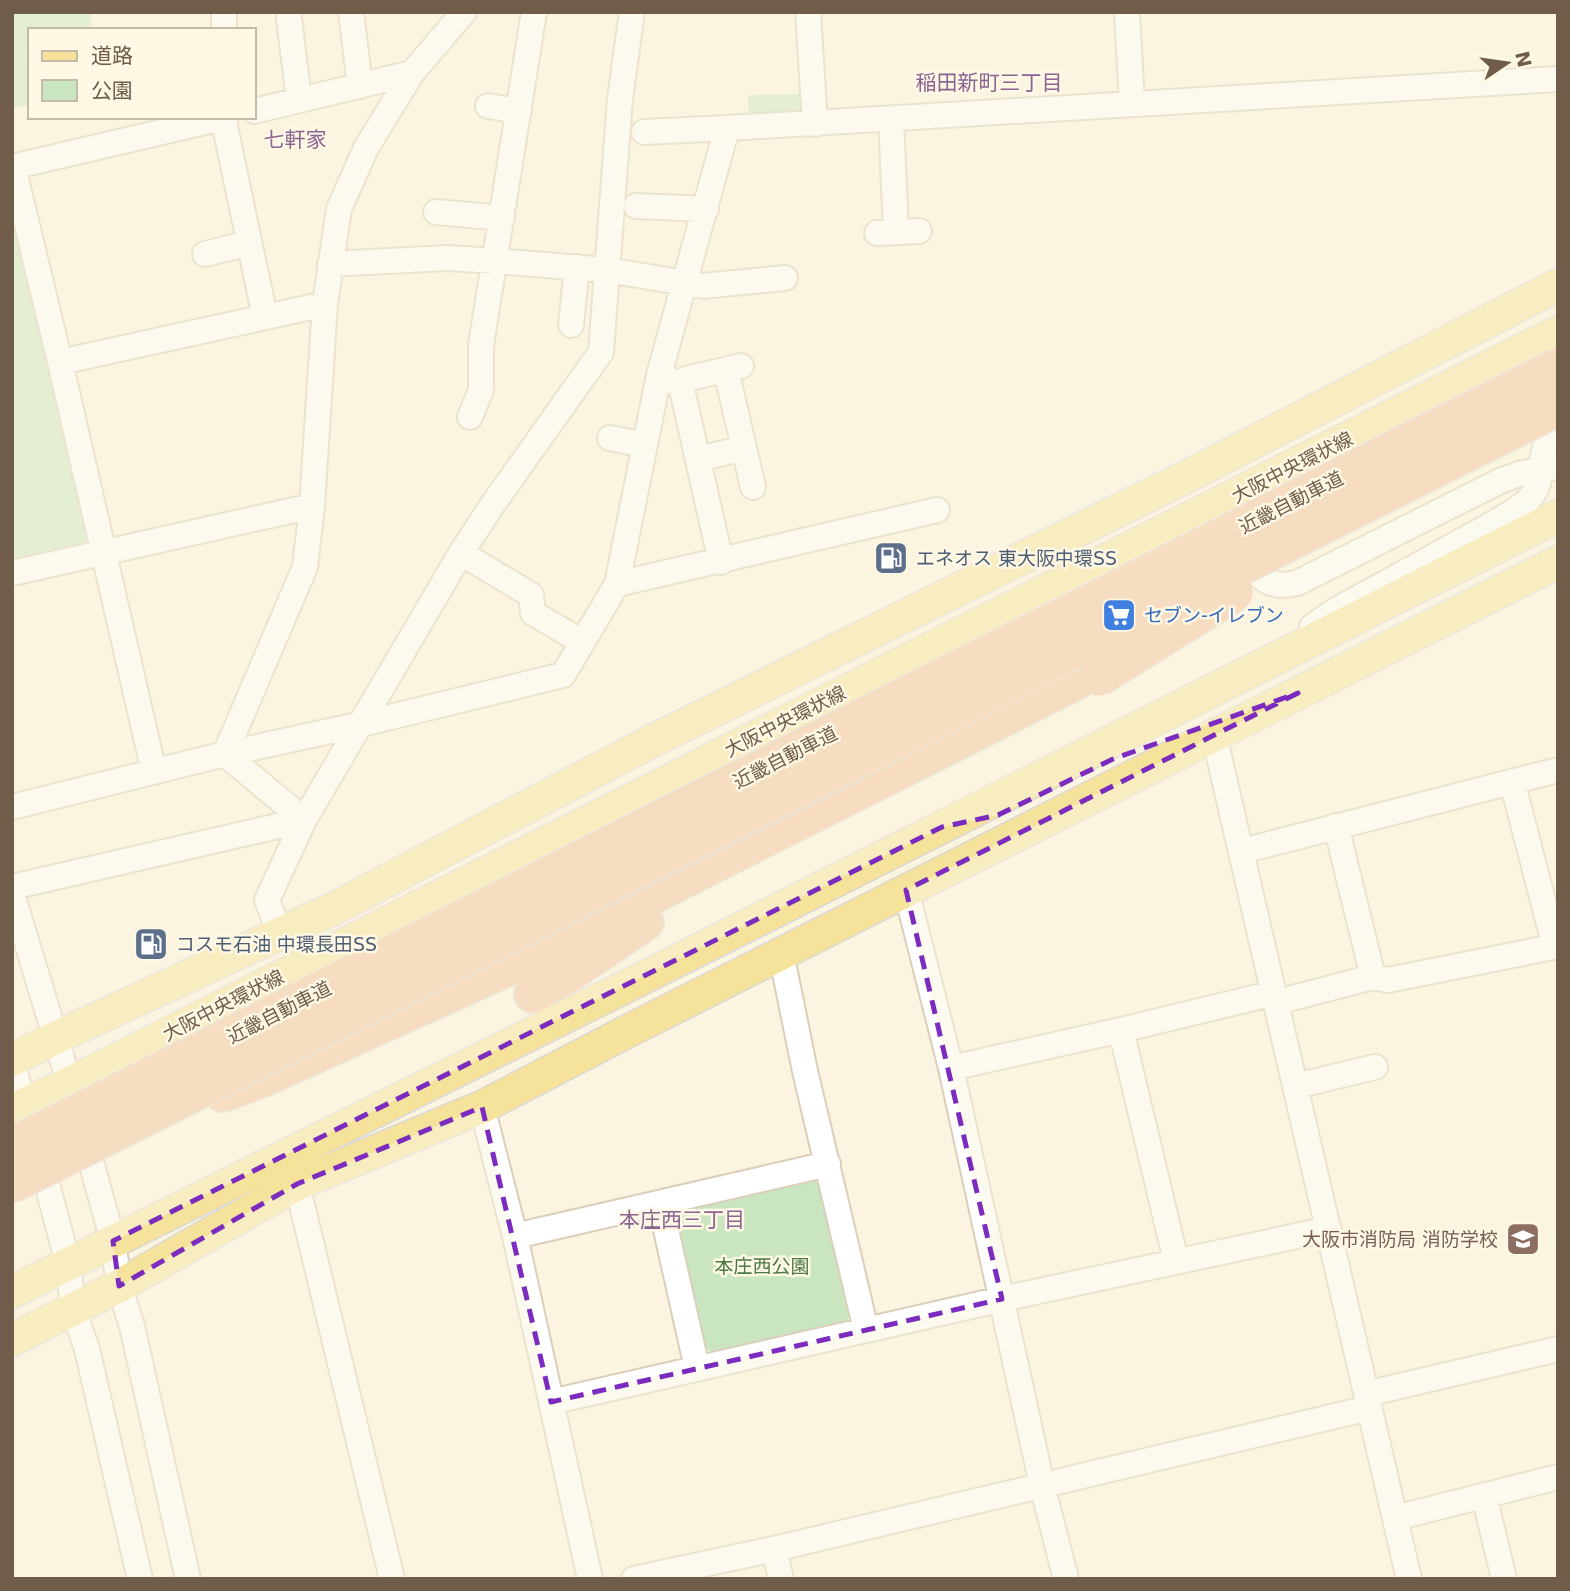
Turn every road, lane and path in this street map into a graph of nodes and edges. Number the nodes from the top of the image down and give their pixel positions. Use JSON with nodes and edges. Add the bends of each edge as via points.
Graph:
{"nodes":[{"id":1,"x":351,"y":12,"type":"edge"},
{"id":2,"x":464,"y":12,"type":"edge"},
{"id":3,"x":534,"y":12,"type":"edge"},
{"id":4,"x":632,"y":12,"type":"edge"},
{"id":5,"x":808,"y":12,"type":"edge"},
{"id":6,"x":1127,"y":12,"type":"edge"},
{"id":7,"x":289,"y":18,"type":"dead end"},
{"id":8,"x":412,"y":73,"type":"junction"},
{"id":9,"x":1558,"y":79,"type":"edge"},
{"id":10,"x":360,"y":86,"type":"junction"},
{"id":11,"x":299,"y":100,"type":"junction"},
{"id":12,"x":1132,"y":103,"type":"junction"},
{"id":13,"x":488,"y":106,"type":"dead end"},
{"id":14,"x":256,"y":111,"type":"edge"},
{"id":15,"x":519,"y":111,"type":"junction"},
{"id":16,"x":216,"y":119,"type":"edge"},
{"id":17,"x":224,"y":119,"type":"edge"},
{"id":18,"x":891,"y":119,"type":"junction"},
{"id":19,"x":814,"y":124,"type":"junction"},
{"id":20,"x":727,"y":128,"type":"junction"},
{"id":21,"x":644,"y":132,"type":"dead end"},
{"id":22,"x":12,"y":167,"type":"edge"},
{"id":23,"x":636,"y":206,"type":"dead end"},
{"id":24,"x":706,"y":209,"type":"junction"},
{"id":25,"x":436,"y":212,"type":"dead end"},
{"id":26,"x":502,"y":218,"type":"junction"},
{"id":27,"x":897,"y":232,"type":"dead end"},
{"id":28,"x":249,"y":243,"type":"junction"},
{"id":29,"x":205,"y":254,"type":"dead end"},
{"id":30,"x":496,"y":261,"type":"junction"},
{"id":31,"x":330,"y":264,"type":"junction"},
{"id":32,"x":577,"y":267,"type":"junction"},
{"id":33,"x":608,"y":270,"type":"junction"},
{"id":34,"x":785,"y":278,"type":"dead end"},
{"id":35,"x":686,"y":282,"type":"junction"},
{"id":36,"x":1558,"y":285,"type":"edge"},
{"id":37,"x":325,"y":304,"type":"junction"},
{"id":38,"x":265,"y":317,"type":"junction"},
{"id":39,"x":571,"y":325,"type":"dead end"},
{"id":40,"x":1558,"y":332,"type":"edge"},
{"id":41,"x":60,"y":362,"type":"junction"},
{"id":42,"x":1558,"y":368,"type":"edge"},
{"id":43,"x":1558,"y":377,"type":"edge"},
{"id":44,"x":670,"y":380,"type":"junction"},
{"id":45,"x":1558,"y":407,"type":"edge"},
{"id":46,"x":470,"y":417,"type":"dead end"},
{"id":47,"x":1386,"y":419,"type":"junction"},
{"id":48,"x":1558,"y":427,"type":"edge"},
{"id":49,"x":1449,"y":437,"type":"junction"},
{"id":50,"x":610,"y":438,"type":"dead end"},
{"id":51,"x":1487,"y":442,"type":"junction"},
{"id":52,"x":645,"y":445,"type":"junction"},
{"id":53,"x":744,"y":448,"type":"junction"},
{"id":54,"x":698,"y":459,"type":"junction"},
{"id":55,"x":1550,"y":468,"type":"edge"},
{"id":56,"x":1188,"y":476,"type":"junction"},
{"id":57,"x":753,"y":487,"type":"dead end"},
{"id":58,"x":1476,"y":493,"type":"junction"},
{"id":59,"x":312,"y":506,"type":"junction"},
{"id":60,"x":937,"y":510,"type":"dead end"},
{"id":61,"x":1558,"y":516,"type":"edge"},
{"id":62,"x":1558,"y":548,"type":"edge"},
{"id":63,"x":102,"y":551,"type":"junction"},
{"id":64,"x":461,"y":553,"type":"junction"},
{"id":65,"x":721,"y":562,"type":"junction"},
{"id":66,"x":1558,"y":562,"type":"edge"},
{"id":67,"x":12,"y":573,"type":"edge"},
{"id":68,"x":617,"y":584,"type":"junction"},
{"id":69,"x":1452,"y":615,"type":"junction"},
{"id":70,"x":1097,"y":639,"type":"dead end"},
{"id":71,"x":582,"y":642,"type":"junction"},
{"id":72,"x":1281,"y":656,"type":"junction"},
{"id":73,"x":1298,"y":693,"type":"junction"},
{"id":74,"x":362,"y":724,"type":"junction"},
{"id":75,"x":1214,"y":735,"type":"junction"},
{"id":76,"x":654,"y":740,"type":"junction"},
{"id":77,"x":225,"y":754,"type":"junction"},
{"id":78,"x":1558,"y":770,"type":"edge"},
{"id":79,"x":154,"y":772,"type":"junction"},
{"id":80,"x":1511,"y":781,"type":"junction"},
{"id":81,"x":12,"y":807,"type":"edge"},
{"id":82,"x":304,"y":820,"type":"junction"},
{"id":83,"x":1336,"y":826,"type":"junction"},
{"id":84,"x":942,"y":827,"type":"junction"},
{"id":85,"x":1242,"y":851,"type":"junction"},
{"id":86,"x":1547,"y":875,"type":"edge"},
{"id":87,"x":12,"y":887,"type":"edge"},
{"id":88,"x":454,"y":888,"type":"junction"},
{"id":89,"x":906,"y":890,"type":"junction"},
{"id":90,"x":12,"y":894,"type":"edge"},
{"id":91,"x":279,"y":934,"type":"junction"},
{"id":92,"x":1556,"y":947,"type":"edge"},
{"id":93,"x":781,"y":953,"type":"junction"},
{"id":94,"x":1373,"y":977,"type":"junction"},
{"id":95,"x":533,"y":994,"type":"dead end"},
{"id":96,"x":1276,"y":997,"type":"junction"},
{"id":97,"x":1121,"y":1030,"type":"junction"},
{"id":98,"x":57,"y":1037,"type":"junction"},
{"id":99,"x":12,"y":1062,"type":"edge"},
{"id":100,"x":1375,"y":1067,"type":"dead end"},
{"id":101,"x":951,"y":1068,"type":"junction"},
{"id":102,"x":70,"y":1083,"type":"junction"},
{"id":103,"x":1296,"y":1086,"type":"junction"},
{"id":104,"x":19,"y":1107,"type":"edge"},
{"id":105,"x":482,"y":1107,"type":"junction"},
{"id":106,"x":142,"y":1119,"type":"junction"},
{"id":107,"x":12,"y":1146,"type":"edge"},
{"id":108,"x":828,"y":1164,"type":"junction"},
{"id":109,"x":12,"y":1184,"type":"edge"},
{"id":110,"x":297,"y":1184,"type":"junction"},
{"id":111,"x":660,"y":1203,"type":"junction"},
{"id":112,"x":1329,"y":1229,"type":"junction"},
{"id":113,"x":515,"y":1236,"type":"junction"},
{"id":114,"x":113,"y":1241,"type":"junction"},
{"id":115,"x":1176,"y":1261,"type":"junction"},
{"id":116,"x":68,"y":1263,"type":"junction"},
{"id":117,"x":119,"y":1286,"type":"junction"},
{"id":118,"x":12,"y":1292,"type":"edge"},
{"id":119,"x":1002,"y":1299,"type":"junction"},
{"id":120,"x":73,"y":1309,"type":"junction"},
{"id":121,"x":866,"y":1330,"type":"junction"},
{"id":122,"x":12,"y":1340,"type":"edge"},
{"id":123,"x":1558,"y":1349,"type":"edge"},
{"id":124,"x":697,"y":1368,"type":"junction"},
{"id":125,"x":1368,"y":1401,"type":"junction"},
{"id":126,"x":551,"y":1402,"type":"junction"},
{"id":127,"x":1557,"y":1480,"type":"edge"},
{"id":128,"x":1042,"y":1485,"type":"junction"},
{"id":129,"x":1484,"y":1495,"type":"junction"},
{"id":130,"x":1395,"y":1518,"type":"junction"},
{"id":131,"x":775,"y":1549,"type":"junction"},
{"id":132,"x":140,"y":1579,"type":"edge"},
{"id":133,"x":188,"y":1579,"type":"edge"},
{"id":134,"x":393,"y":1579,"type":"edge"},
{"id":135,"x":590,"y":1579,"type":"edge"},
{"id":136,"x":634,"y":1579,"type":"edge"},
{"id":137,"x":781,"y":1579,"type":"edge"},
{"id":138,"x":1066,"y":1579,"type":"edge"},
{"id":139,"x":1409,"y":1579,"type":"edge"},
{"id":140,"x":1504,"y":1579,"type":"edge"}],
"edges":[{"from":1,"to":10,"type":"street"},
{"from":2,"to":8,"type":"street"},
{"from":3,"to":15,"type":"street"},
{"from":4,"to":33,"type":"street","via":[[620,99]]},
{"from":5,"to":19,"type":"street"},
{"from":6,"to":12,"type":"street"},
{"from":7,"to":11,"type":"street"},
{"from":8,"to":10,"type":"street"},
{"from":8,"to":31,"type":"street","via":[[366,148],[339,209]]},
{"from":9,"to":12,"type":"street"},
{"from":10,"to":11,"type":"street"},
{"from":11,"to":14,"type":"street"},
{"from":12,"to":18,"type":"street"},
{"from":13,"to":15,"type":"street"},
{"from":15,"to":26,"type":"street"},
{"from":16,"to":22,"type":"street"},
{"from":17,"to":28,"type":"street"},
{"from":18,"to":19,"type":"street"},
{"from":18,"to":27,"type":"street"},
{"from":19,"to":20,"type":"street"},
{"from":20,"to":21,"type":"street"},
{"from":20,"to":24,"type":"street"},
{"from":22,"to":41,"type":"street"},
{"from":23,"to":24,"type":"street"},
{"from":24,"to":35,"type":"street"},
{"from":25,"to":26,"type":"street"},
{"from":26,"to":30,"type":"street"},
{"from":28,"to":29,"type":"street"},
{"from":28,"to":38,"type":"street"},
{"from":30,"to":31,"type":"street","via":[[447,258]]},
{"from":30,"to":32,"type":"street"},
{"from":30,"to":46,"type":"street","via":[[481,345],[481,390]]},
{"from":31,"to":37,"type":"street"},
{"from":32,"to":33,"type":"street"},
{"from":32,"to":39,"type":"street"},
{"from":33,"to":35,"type":"street"},
{"from":33,"to":64,"type":"street","via":[[601,352]]},
{"from":34,"to":35,"type":"street","via":[[703,286]]},
{"from":35,"to":44,"type":"street"},
{"from":36,"to":56,"type":"main road"},
{"from":37,"to":38,"type":"street"},
{"from":37,"to":59,"type":"street"},
{"from":38,"to":41,"type":"street"},
{"from":40,"to":47,"type":"main road","name":"大阪中央環状線"},
{"from":41,"to":63,"type":"street"},
{"from":42,"to":107,"type":"highway","name":"近畿自動車道","bridge":true},
{"from":43,"to":49,"type":"street","via":[[1520,397],[1482,427]]},
{"from":44,"to":52,"type":"street"},
{"from":44,"to":53,"type":"street","via":[[734,368]]},
{"from":44,"to":54,"type":"street"},
{"from":45,"to":51,"type":"highway","name":"近畿自動車道","bridge":true},
{"from":47,"to":56,"type":"main road","via":[[1321,432]]},
{"from":47,"to":88,"type":"main road","name":"大阪中央環状線"},
{"from":48,"to":55,"type":"street","via":[[1546,441]]},
{"from":49,"to":58,"type":"street","via":[[1435,458],[1440,475],[1457,494]]},
{"from":49,"to":58,"type":"street","via":[[1433,440],[1272,522],[1255,534],[1251,544],[1255,566],[1276,586],[1297,583]]},
{"from":50,"to":52,"type":"street"},
{"from":51,"to":95,"type":"highway","bridge":true,"via":[[980,750],[647,921]]},
{"from":51,"to":106,"type":"highway","name":"近畿自動車道","bridge":true},
{"from":52,"to":68,"type":"street"},
{"from":53,"to":54,"type":"street"},
{"from":53,"to":57,"type":"street"},
{"from":54,"to":65,"type":"street"},
{"from":55,"to":58,"type":"street","via":[[1513,476]]},
{"from":55,"to":72,"type":"street","via":[[1525,503],[1332,613]]},
{"from":56,"to":76,"type":"main road"},
{"from":59,"to":63,"type":"street"},
{"from":59,"to":77,"type":"street","via":[[305,567]]},
{"from":60,"to":65,"type":"street"},
{"from":61,"to":72,"type":"main road"},
{"from":62,"to":69,"type":"main road","via":[[1500,579]]},
{"from":63,"to":67,"type":"street"},
{"from":63,"to":79,"type":"street"},
{"from":64,"to":71,"type":"street","via":[[531,595],[533,613]]},
{"from":64,"to":74,"type":"street"},
{"from":65,"to":68,"type":"street"},
{"from":66,"to":69,"type":"main road"},
{"from":68,"to":71,"type":"street"},
{"from":69,"to":73,"type":"main road"},
{"from":70,"to":106,"type":"highway","bridge":true,"via":[[1095,657],[1081,678],[491,976],[263,1078]]},
{"from":71,"to":74,"type":"street","via":[[563,676]]},
{"from":72,"to":84,"type":"main road"},
{"from":73,"to":75,"type":"main road"},
{"from":73,"to":84,"type":"main road","via":[[1145,745],[998,815]]},
{"from":74,"to":77,"type":"street"},
{"from":74,"to":82,"type":"street"},
{"from":75,"to":85,"type":"street"},
{"from":75,"to":89,"type":"main road"},
{"from":76,"to":88,"type":"main road","via":[[497,847]]},
{"from":76,"to":91,"type":"main road"},
{"from":77,"to":79,"type":"street"},
{"from":77,"to":82,"type":"street"},
{"from":78,"to":80,"type":"street"},
{"from":79,"to":81,"type":"street"},
{"from":80,"to":83,"type":"street"},
{"from":80,"to":86,"type":"street"},
{"from":82,"to":87,"type":"street"},
{"from":82,"to":91,"type":"street","via":[[267,900]]},
{"from":83,"to":85,"type":"street"},
{"from":83,"to":94,"type":"street"},
{"from":84,"to":114,"type":"main road"},
{"from":85,"to":96,"type":"street"},
{"from":86,"to":92,"type":"street"},
{"from":88,"to":102,"type":"main road","name":"大阪中央環状線"},
{"from":89,"to":93,"type":"main road"},
{"from":89,"to":101,"type":"street"},
{"from":90,"to":98,"type":"street"},
{"from":91,"to":98,"type":"main road"},
{"from":92,"to":94,"type":"street","via":[[1388,980]]},
{"from":93,"to":105,"type":"main road"},
{"from":93,"to":108,"type":"street"},
{"from":94,"to":96,"type":"street"},
{"from":96,"to":97,"type":"street"},
{"from":96,"to":103,"type":"street"},
{"from":97,"to":101,"type":"street"},
{"from":97,"to":115,"type":"street"},
{"from":98,"to":99,"type":"main road"},
{"from":98,"to":102,"type":"street"},
{"from":99,"to":104,"type":"street"},
{"from":100,"to":103,"type":"street"},
{"from":101,"to":119,"type":"street"},
{"from":102,"to":104,"type":"main road","name":"大阪中央環状線"},
{"from":102,"to":114,"type":"street"},
{"from":103,"to":112,"type":"street"},
{"from":104,"to":116,"type":"street"},
{"from":105,"to":110,"type":"main road"},
{"from":105,"to":113,"type":"street"},
{"from":106,"to":109,"type":"highway","name":"近畿自動車道","bridge":true},
{"from":108,"to":111,"type":"street"},
{"from":108,"to":121,"type":"street"},
{"from":110,"to":117,"type":"main road"},
{"from":110,"to":134,"type":"street"},
{"from":111,"to":113,"type":"street"},
{"from":111,"to":124,"type":"street"},
{"from":112,"to":115,"type":"street"},
{"from":112,"to":125,"type":"street"},
{"from":113,"to":126,"type":"street"},
{"from":114,"to":116,"type":"main road"},
{"from":114,"to":117,"type":"street"},
{"from":115,"to":119,"type":"street"},
{"from":116,"to":118,"type":"main road"},
{"from":116,"to":120,"type":"street"},
{"from":117,"to":120,"type":"main road"},
{"from":117,"to":133,"type":"street"},
{"from":119,"to":121,"type":"street"},
{"from":119,"to":128,"type":"street"},
{"from":120,"to":122,"type":"main road"},
{"from":120,"to":132,"type":"street","via":[[87,1349]]},
{"from":121,"to":124,"type":"street"},
{"from":123,"to":125,"type":"street"},
{"from":124,"to":126,"type":"street"},
{"from":125,"to":128,"type":"street"},
{"from":125,"to":130,"type":"street"},
{"from":126,"to":135,"type":"street"},
{"from":127,"to":129,"type":"street"},
{"from":128,"to":131,"type":"street"},
{"from":128,"to":138,"type":"street"},
{"from":129,"to":130,"type":"street"},
{"from":129,"to":140,"type":"street"},
{"from":130,"to":139,"type":"street"},
{"from":131,"to":136,"type":"street"},
{"from":131,"to":137,"type":"street"}]}
